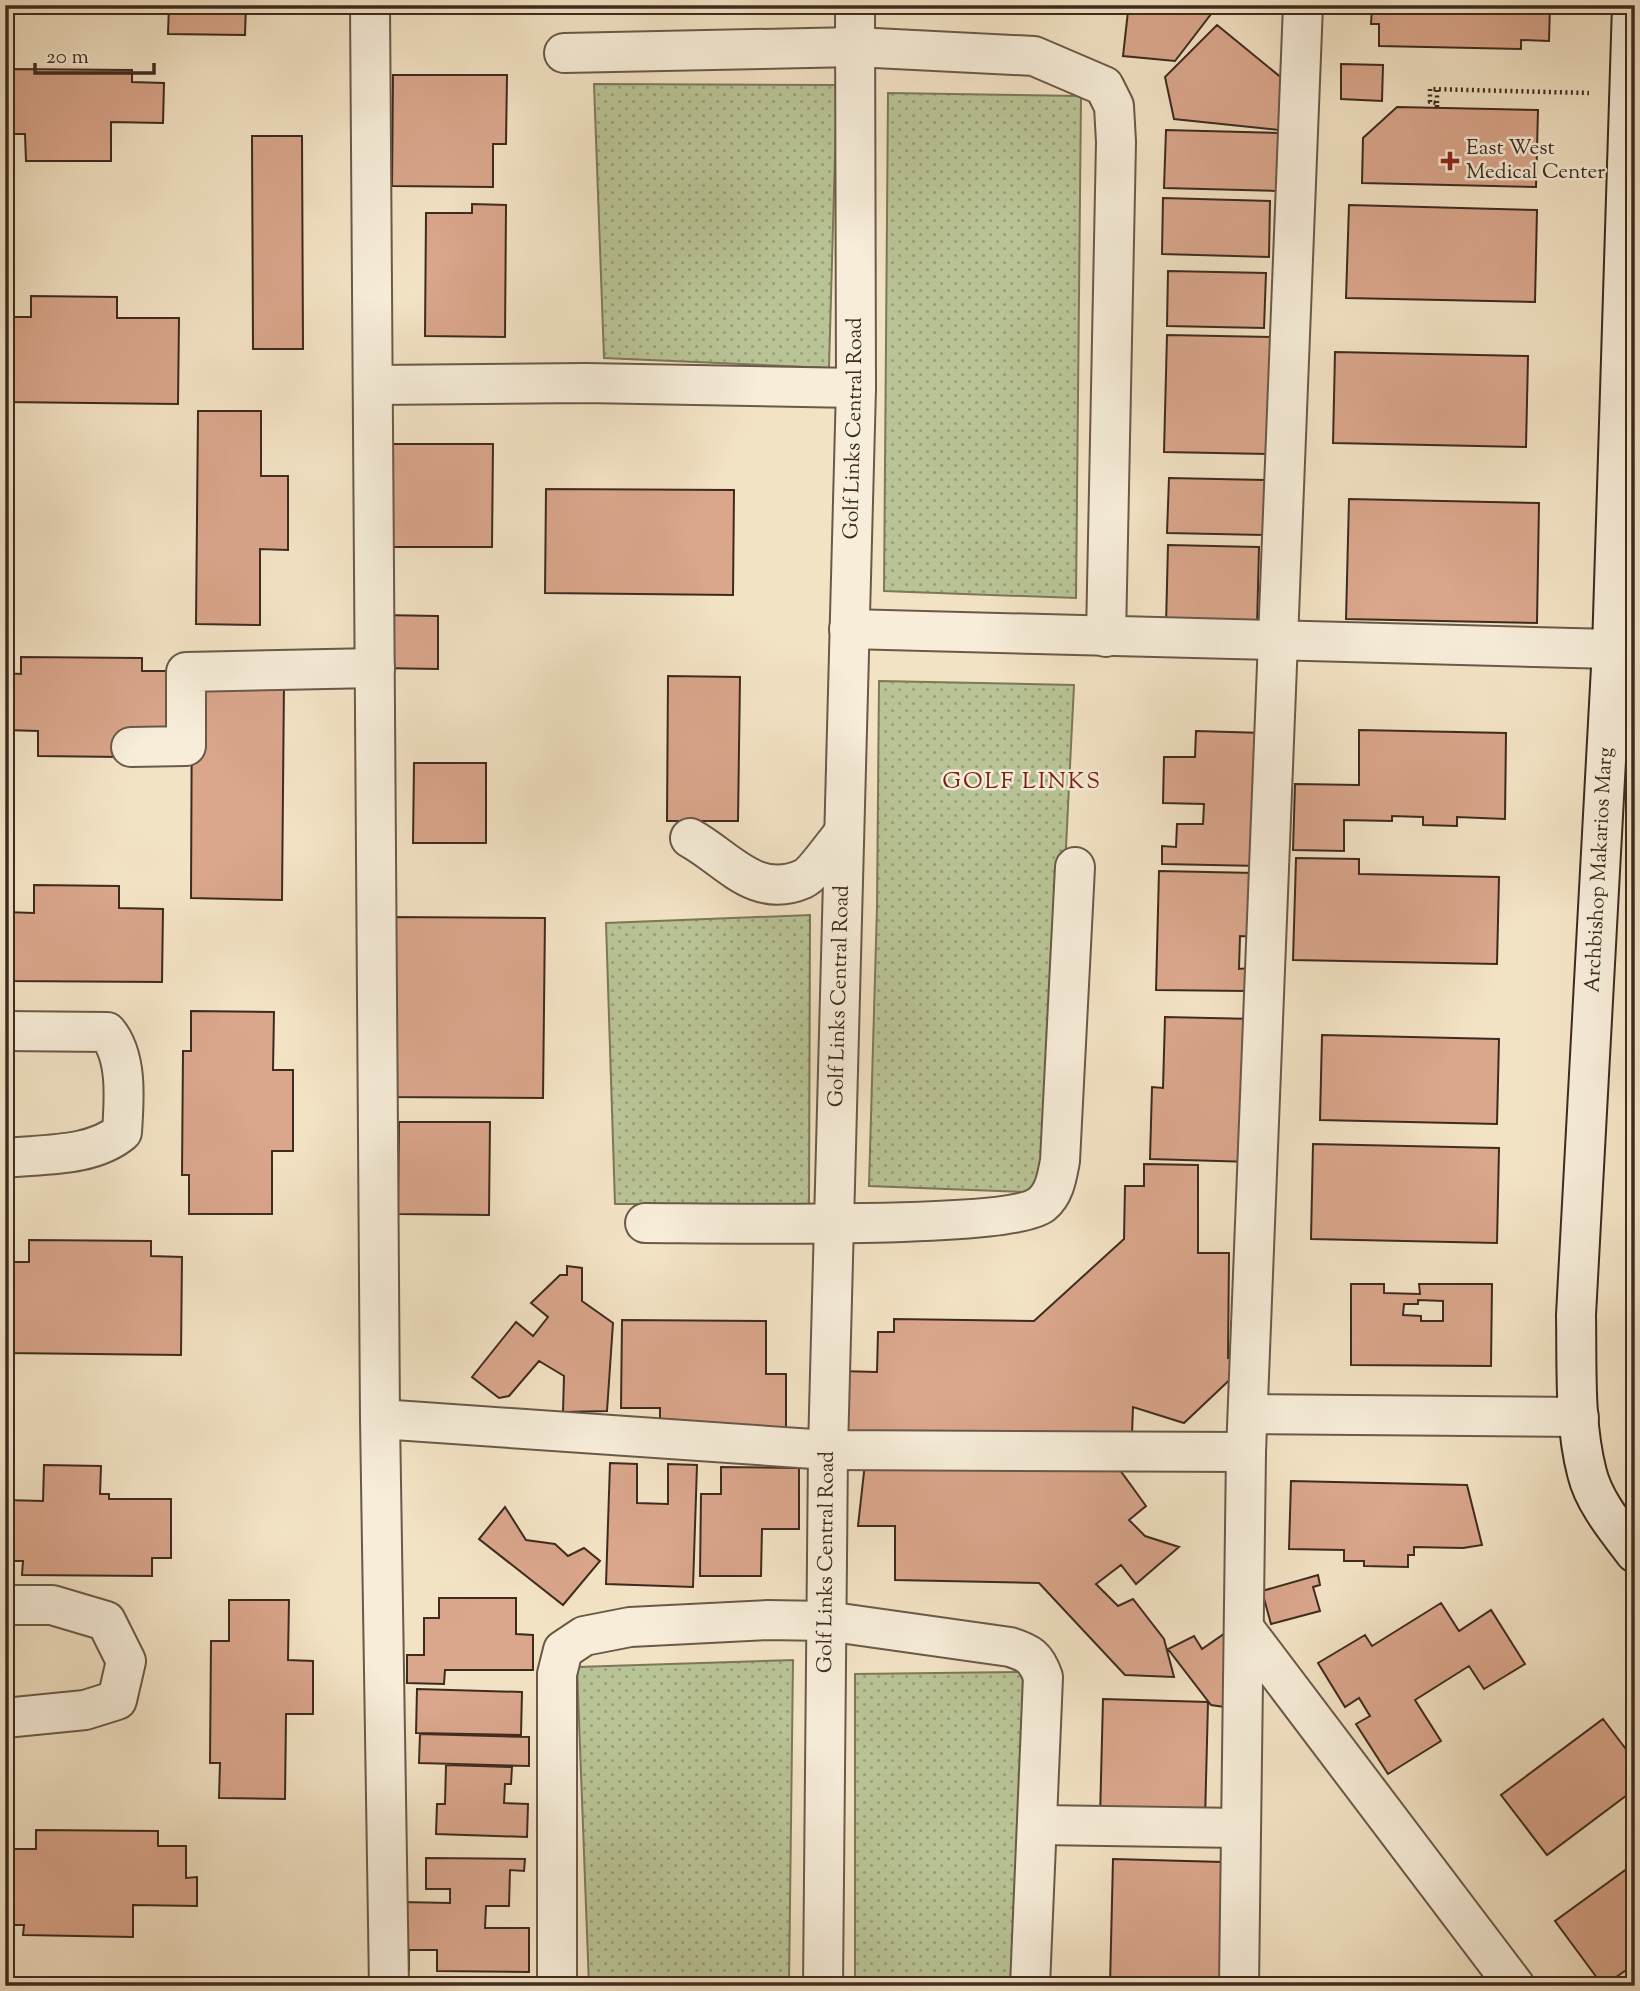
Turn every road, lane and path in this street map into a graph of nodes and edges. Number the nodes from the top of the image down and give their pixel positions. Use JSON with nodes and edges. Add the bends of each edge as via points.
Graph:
{"nodes":[{"id":1,"x":370,"y":5,"type":"edge"},
{"id":2,"x":855,"y":5,"type":"edge"},
{"id":3,"x":1303,"y":5,"type":"edge"},
{"id":4,"x":1632,"y":5,"type":"edge"},
{"id":5,"x":855,"y":47,"type":"junction"},
{"id":6,"x":564,"y":53,"type":"dead end"},
{"id":7,"x":1628,"y":94,"type":"junction"},
{"id":8,"x":1437,"y":105,"type":"dead end"},
{"id":9,"x":373,"y":385,"type":"junction"},
{"id":10,"x":856,"y":388,"type":"junction"},
{"id":11,"x":849,"y":629,"type":"junction"},
{"id":12,"x":1106,"y":637,"type":"junction"},
{"id":13,"x":1277,"y":642,"type":"junction"},
{"id":14,"x":1612,"y":649,"type":"junction"},
{"id":15,"x":375,"y":668,"type":"junction"},
{"id":16,"x":131,"y":747,"type":"dead end"},
{"id":17,"x":843,"y":834,"type":"junction"},
{"id":18,"x":690,"y":838,"type":"dead end"},
{"id":19,"x":1075,"y":867,"type":"dead end"},
{"id":20,"x":5,"y":1031,"type":"edge"},
{"id":21,"x":5,"y":1158,"type":"edge"},
{"id":22,"x":645,"y":1223,"type":"dead end"},
{"id":23,"x":833,"y":1223,"type":"junction"},
{"id":24,"x":1248,"y":1414,"type":"junction"},
{"id":25,"x":1579,"y":1417,"type":"junction"},
{"id":26,"x":380,"y":1419,"type":"junction"},
{"id":27,"x":828,"y":1450,"type":"junction"},
{"id":28,"x":1246,"y":1452,"type":"junction"},
{"id":29,"x":1635,"y":1553,"type":"edge"},
{"id":30,"x":5,"y":1605,"type":"edge"},
{"id":31,"x":826,"y":1621,"type":"junction"},
{"id":32,"x":1244,"y":1628,"type":"junction"},
{"id":33,"x":5,"y":1718,"type":"edge"},
{"id":34,"x":1038,"y":1825,"type":"junction"},
{"id":35,"x":1241,"y":1829,"type":"junction"},
{"id":36,"x":389,"y":1986,"type":"edge"},
{"id":37,"x":557,"y":1986,"type":"edge"},
{"id":38,"x":823,"y":1986,"type":"edge"},
{"id":39,"x":1030,"y":1986,"type":"edge"},
{"id":40,"x":1239,"y":1986,"type":"edge"},
{"id":41,"x":1515,"y":1986,"type":"edge"}],
"edges":[{"from":1,"to":9,"type":"street"},
{"from":2,"to":5,"type":"street","name":"Golf Links Central Road"},
{"from":3,"to":13,"type":"street"},
{"from":4,"to":7,"type":"street","name":"Archbishop Makarios Marg"},
{"from":5,"to":6,"type":"street"},
{"from":5,"to":10,"type":"street","name":"Golf Links Central Road"},
{"from":5,"to":12,"type":"street","via":[[1034,56],[1104,86],[1114,106]]},
{"from":7,"to":8,"type":"path","via":[[1437,89]]},
{"from":7,"to":14,"type":"street","name":"Archbishop Makarios Marg"},
{"from":9,"to":10,"type":"street"},
{"from":9,"to":15,"type":"street"},
{"from":10,"to":11,"type":"street","name":"Golf Links Central Road"},
{"from":11,"to":12,"type":"street"},
{"from":11,"to":17,"type":"street","name":"Golf Links Central Road"},
{"from":12,"to":13,"type":"street"},
{"from":13,"to":14,"type":"street"},
{"from":13,"to":24,"type":"street"},
{"from":14,"to":25,"type":"street","name":"Archbishop Makarios Marg","via":[[1576,1315]]},
{"from":15,"to":16,"type":"street","via":[[186,672],[186,746]]},
{"from":15,"to":26,"type":"street"},
{"from":17,"to":18,"type":"street","via":[[804,879],[773,884],[747,880]]},
{"from":17,"to":23,"type":"street","name":"Golf Links Central Road"},
{"from":19,"to":23,"type":"street","via":[[1060,1161],[1054,1187],[1041,1205],[1010,1214]]},
{"from":20,"to":21,"type":"street","via":[[107,1032],[116,1042],[120,1058],[124,1112],[122,1132],[107,1144]]},
{"from":22,"to":23,"type":"street"},
{"from":23,"to":27,"type":"street","name":"Golf Links Central Road"},
{"from":24,"to":25,"type":"street"},
{"from":24,"to":28,"type":"street"},
{"from":25,"to":29,"type":"street","name":"Archbishop Makarios Marg","via":[[1587,1475]]},
{"from":26,"to":27,"type":"street"},
{"from":26,"to":36,"type":"street"},
{"from":27,"to":28,"type":"street"},
{"from":27,"to":31,"type":"street","name":"Golf Links Central Road"},
{"from":28,"to":32,"type":"street"},
{"from":30,"to":33,"type":"street","via":[[52,1605],[106,1621],[125,1661],[117,1700],[85,1710]]},
{"from":31,"to":34,"type":"street","via":[[1029,1653],[1043,1677]]},
{"from":31,"to":37,"type":"street","via":[[630,1627],[584,1636],[563,1650],[557,1674]]},
{"from":31,"to":38,"type":"street","name":"Golf Links Central Road"},
{"from":32,"to":35,"type":"street"},
{"from":32,"to":41,"type":"street"},
{"from":34,"to":35,"type":"street"},
{"from":34,"to":39,"type":"street"},
{"from":35,"to":40,"type":"street"}]}
